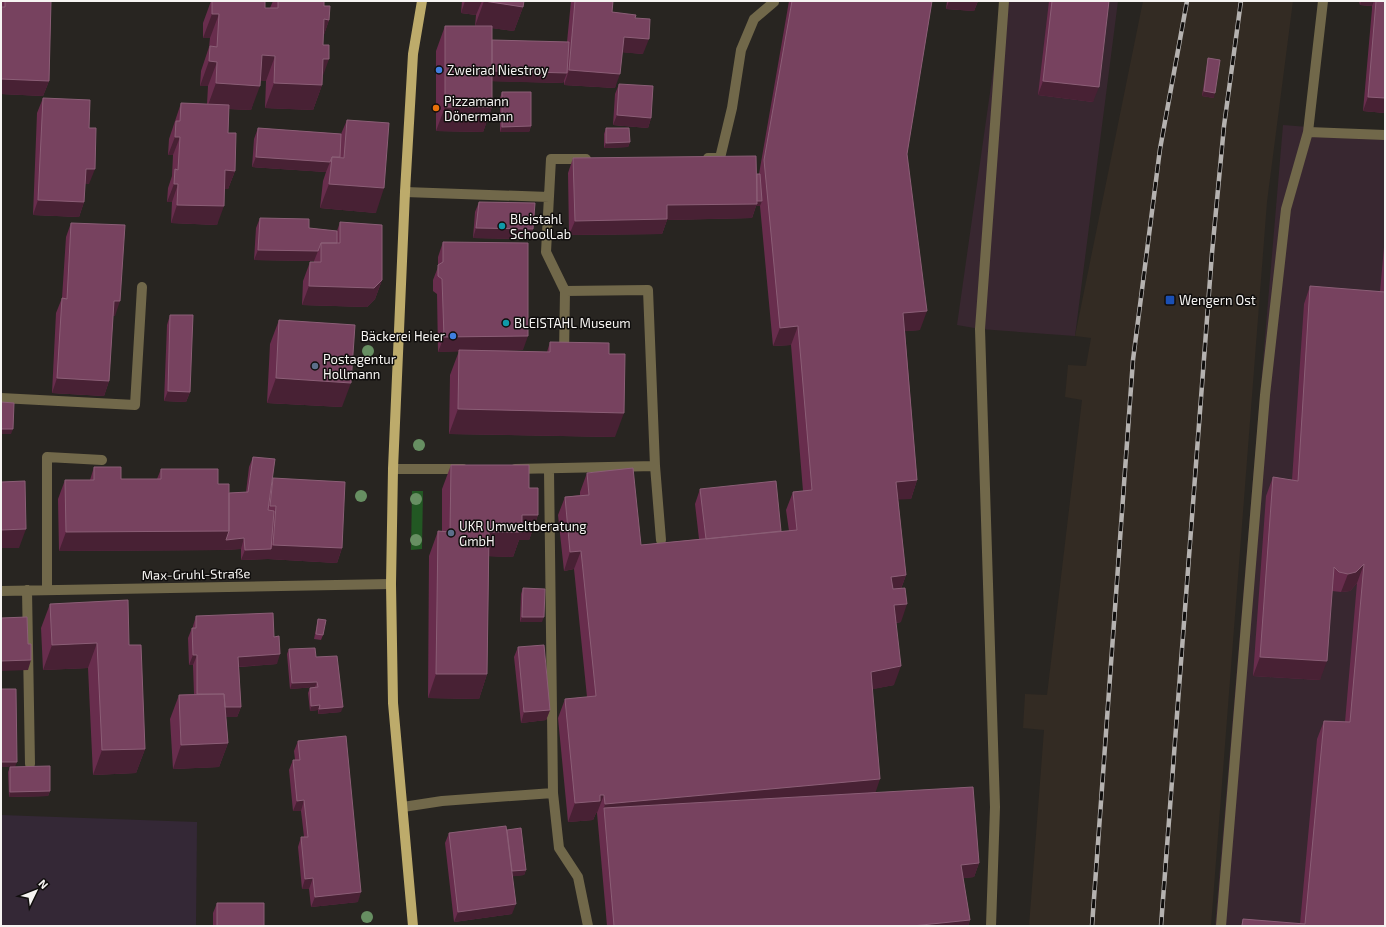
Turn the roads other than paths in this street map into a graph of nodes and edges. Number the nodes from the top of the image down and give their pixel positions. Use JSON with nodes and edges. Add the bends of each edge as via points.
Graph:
{"nodes":[{"id":1,"x":422,"y":1,"type":"edge"},
{"id":2,"x":1004,"y":1,"type":"edge"},
{"id":3,"x":1323,"y":1,"type":"edge"},
{"id":4,"x":774,"y":2,"type":"dead end"},
{"id":5,"x":1308,"y":132,"type":"junction"},
{"id":6,"x":1385,"y":135,"type":"edge"},
{"id":7,"x":697,"y":158,"type":"edge"},
{"id":8,"x":597,"y":159,"type":"edge"},
{"id":9,"x":405,"y":192,"type":"junction"},
{"id":10,"x":549,"y":197,"type":"junction"},
{"id":11,"x":142,"y":287,"type":"dead end"},
{"id":12,"x":565,"y":291,"type":"junction"},
{"id":13,"x":564,"y":355,"type":"edge"},
{"id":14,"x":1,"y":398,"type":"edge"},
{"id":15,"x":102,"y":460,"type":"dead end"},
{"id":16,"x":655,"y":466,"type":"junction"},
{"id":17,"x":393,"y":469,"type":"junction"},
{"id":18,"x":471,"y":469,"type":"edge"},
{"id":19,"x":502,"y":469,"type":"edge"},
{"id":20,"x":549,"y":470,"type":"junction"},
{"id":21,"x":661,"y":540,"type":"dead end"},
{"id":22,"x":391,"y":584,"type":"junction"},
{"id":23,"x":27,"y":590,"type":"junction"},
{"id":24,"x":47,"y":590,"type":"junction"},
{"id":25,"x":1,"y":591,"type":"edge"},
{"id":26,"x":30,"y":764,"type":"dead end"},
{"id":27,"x":553,"y":793,"type":"junction"},
{"id":28,"x":402,"y":807,"type":"junction"},
{"id":29,"x":413,"y":926,"type":"edge"},
{"id":30,"x":588,"y":926,"type":"edge"},
{"id":31,"x":991,"y":926,"type":"edge"},
{"id":32,"x":1221,"y":926,"type":"edge"}],
"edges":[{"from":1,"to":9,"type":"main road","via":[[413,54]]},
{"from":2,"to":31,"type":"street","via":[[980,329],[995,807]]},
{"from":3,"to":5,"type":"street"},
{"from":4,"to":7,"type":"street","via":[[754,19],[741,50],[732,108],[720,158]]},
{"from":5,"to":6,"type":"street"},
{"from":5,"to":32,"type":"street","via":[[1286,209],[1265,395]]},
{"from":8,"to":10,"type":"street","via":[[550,159]]},
{"from":9,"to":10,"type":"street"},
{"from":9,"to":17,"type":"main road"},
{"from":10,"to":12,"type":"street","via":[[546,252]]},
{"from":11,"to":14,"type":"street","via":[[134,405]]},
{"from":12,"to":13,"type":"street"},
{"from":12,"to":16,"type":"street","via":[[648,290]]},
{"from":15,"to":24,"type":"street","via":[[47,457]]},
{"from":16,"to":20,"type":"street"},
{"from":16,"to":21,"type":"street"},
{"from":17,"to":18,"type":"street"},
{"from":17,"to":22,"type":"main road"},
{"from":19,"to":20,"type":"street"},
{"from":20,"to":27,"type":"street"},
{"from":22,"to":24,"type":"street","name":"Max-Gruhl-Straße"},
{"from":22,"to":28,"type":"main road","via":[[393,703]]},
{"from":23,"to":24,"type":"street","name":"Max-Gruhl-Straße"},
{"from":23,"to":25,"type":"street","name":"Max-Gruhl-Straße"},
{"from":23,"to":26,"type":"street"},
{"from":27,"to":28,"type":"street","via":[[442,801]]},
{"from":27,"to":30,"type":"street","via":[[559,848],[578,877]]},
{"from":28,"to":29,"type":"main road"}]}
